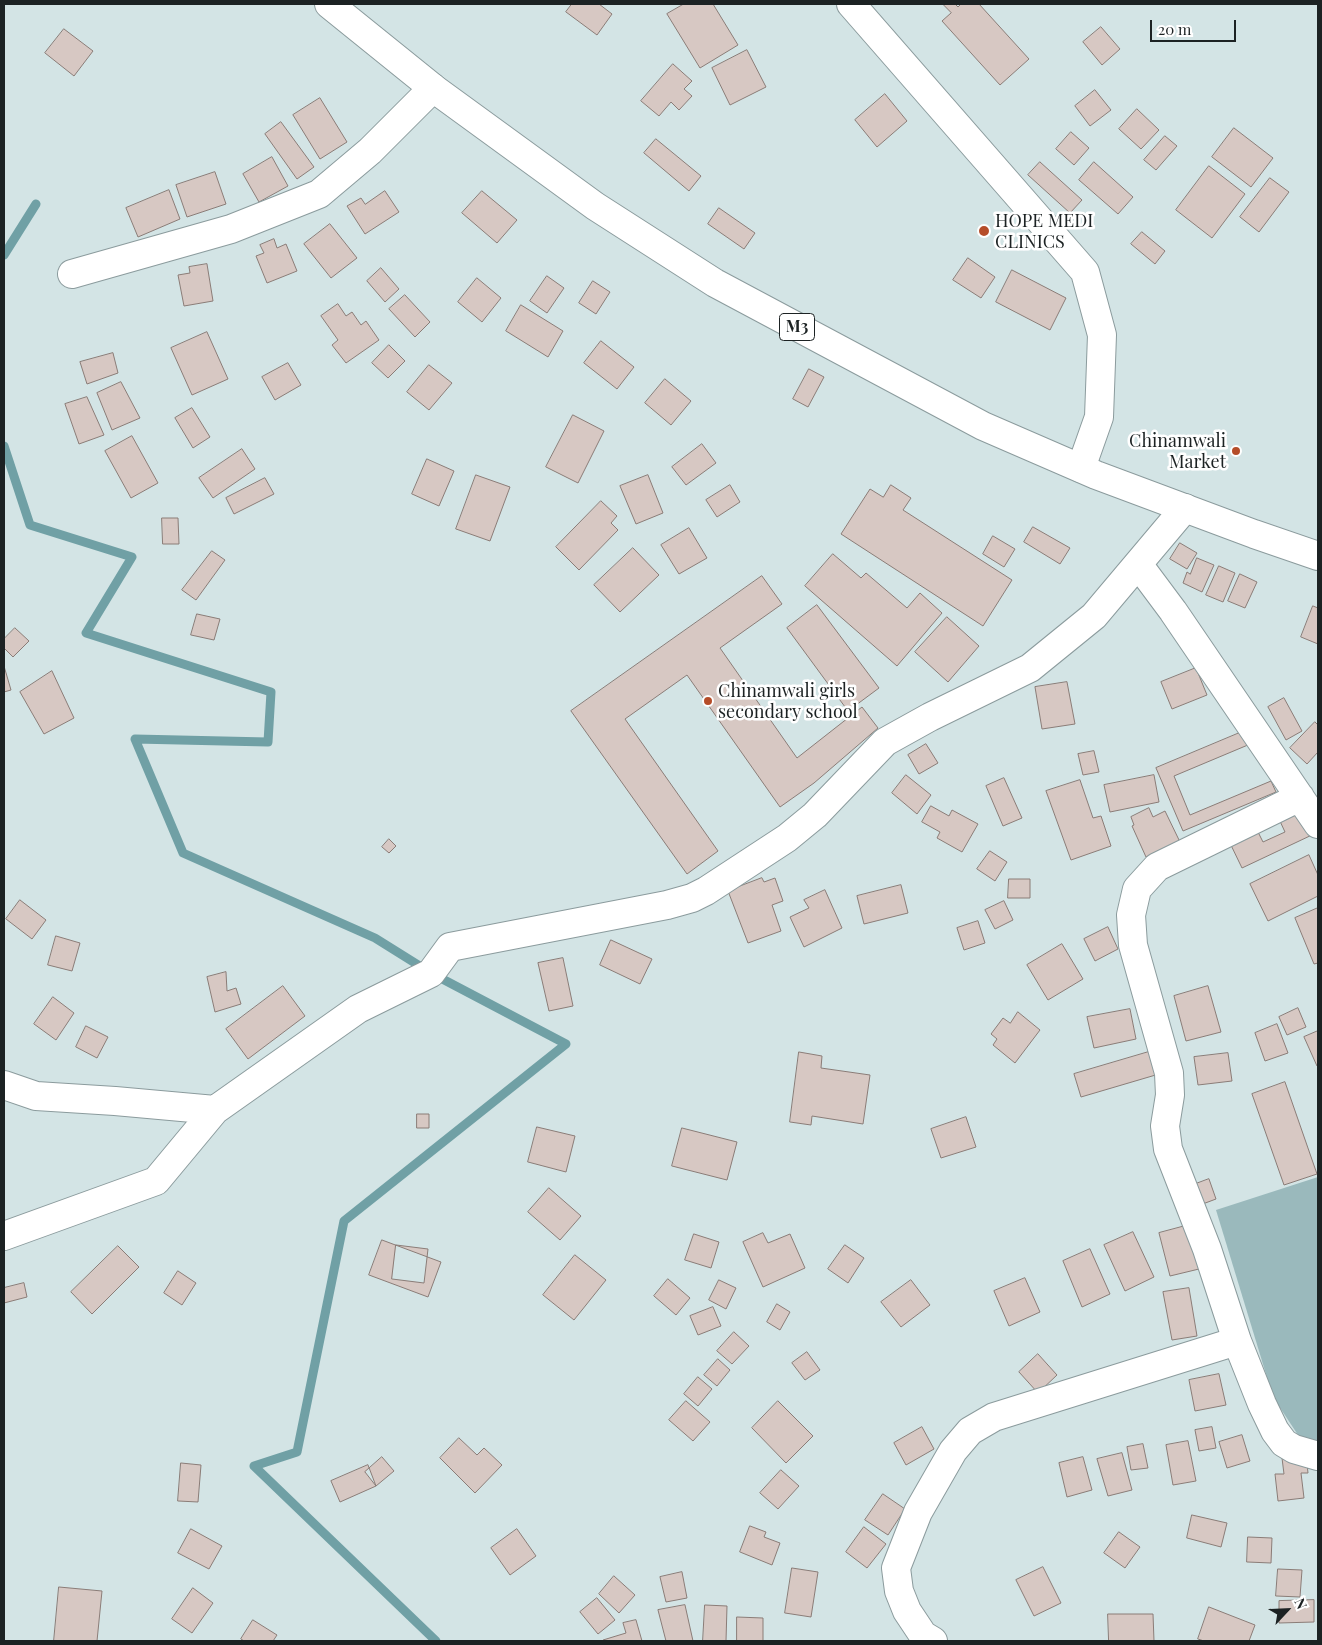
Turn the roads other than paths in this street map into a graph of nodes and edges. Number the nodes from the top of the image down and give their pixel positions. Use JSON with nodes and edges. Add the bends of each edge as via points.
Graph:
{"nodes":[{"id":1,"x":329,"y":4,"type":"edge"},
{"id":2,"x":851,"y":4,"type":"edge"},
{"id":3,"x":433,"y":88,"type":"junction"},
{"id":4,"x":72,"y":274,"type":"dead end"},
{"id":5,"x":1081,"y":468,"type":"junction"},
{"id":6,"x":1185,"y":508,"type":"junction"},
{"id":7,"x":1318,"y":556,"type":"edge"},
{"id":8,"x":1138,"y":564,"type":"junction"},
{"id":9,"x":1300,"y":797,"type":"junction"},
{"id":10,"x":1318,"y":824,"type":"edge"},
{"id":11,"x":4,"y":1085,"type":"edge"},
{"id":12,"x":215,"y":1110,"type":"junction"},
{"id":13,"x":4,"y":1236,"type":"edge"},
{"id":14,"x":1237,"y":1341,"type":"junction"},
{"id":15,"x":1318,"y":1456,"type":"edge"},
{"id":16,"x":933,"y":1641,"type":"edge"}],
"edges":[{"from":1,"to":3,"type":"main road","number":"M3"},
{"from":2,"to":5,"type":"main road","via":[[1085,272],[1102,335],[1099,417]]},
{"from":3,"to":4,"type":"main road","via":[[370,152],[319,194],[231,229]]},
{"from":3,"to":5,"type":"main road","number":"M3","via":[[595,206],[715,283],[983,426]]},
{"from":5,"to":6,"type":"main road","number":"M3"},
{"from":6,"to":7,"type":"main road","number":"M3"},
{"from":6,"to":8,"type":"main road"},
{"from":8,"to":9,"type":"main road"},
{"from":8,"to":12,"type":"main road","via":[[1094,616],[1030,668],[885,742],[815,815],[787,838],[706,891],[668,905],[450,947],[431,973],[358,1009]]},
{"from":9,"to":10,"type":"main road"},
{"from":9,"to":14,"type":"main road","via":[[1157,867],[1137,889],[1131,914],[1133,945],[1168,1073],[1170,1096],[1165,1126],[1168,1149],[1207,1249]]},
{"from":11,"to":12,"type":"main road","via":[[36,1096]]},
{"from":12,"to":13,"type":"main road","via":[[156,1181]]},
{"from":14,"to":15,"type":"main road","via":[[1275,1431],[1294,1449]]},
{"from":14,"to":16,"type":"main road","via":[[994,1417],[970,1431],[934,1482],[918,1512],[896,1568],[899,1591],[907,1611],[923,1635]]}]}
